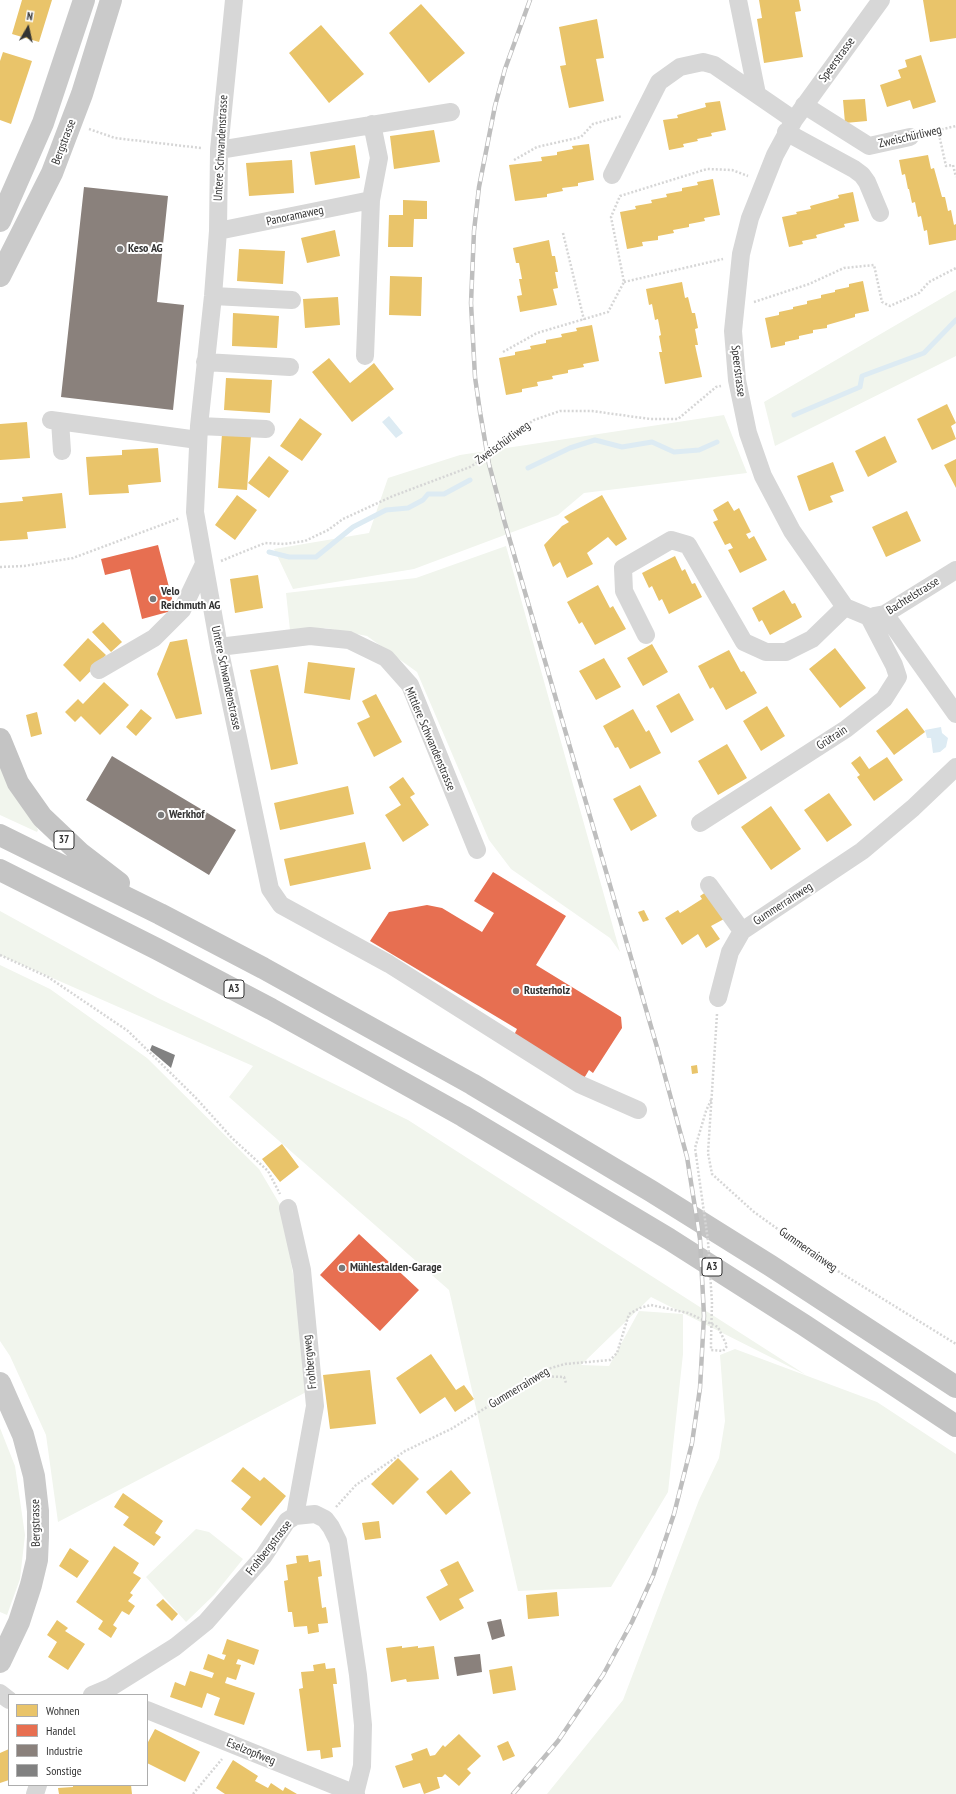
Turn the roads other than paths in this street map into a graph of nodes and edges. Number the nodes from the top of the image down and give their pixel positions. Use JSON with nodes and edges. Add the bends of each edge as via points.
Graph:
{"nodes":[{"id":1,"x":84,"y":0,"type":"edge"},
{"id":2,"x":111,"y":0,"type":"edge"},
{"id":3,"x":234,"y":0,"type":"edge"},
{"id":4,"x":738,"y":0,"type":"edge"},
{"id":5,"x":881,"y":0,"type":"edge"},
{"id":6,"x":757,"y":94,"type":"junction"},
{"id":7,"x":804,"y":105,"type":"junction"},
{"id":8,"x":451,"y":112,"type":"dead end"},
{"id":9,"x":372,"y":124,"type":"junction"},
{"id":10,"x":790,"y":126,"type":"junction"},
{"id":11,"x":910,"y":137,"type":"road end"},
{"id":12,"x":219,"y":150,"type":"junction"},
{"id":13,"x":612,"y":175,"type":"dead end"},
{"id":14,"x":371,"y":200,"type":"junction"},
{"id":15,"x":880,"y":213,"type":"dead end"},
{"id":16,"x":0,"y":221,"type":"edge"},
{"id":17,"x":218,"y":232,"type":"junction"},
{"id":18,"x":0,"y":276,"type":"edge"},
{"id":19,"x":213,"y":296,"type":"junction"},
{"id":20,"x":292,"y":300,"type":"dead end"},
{"id":21,"x":365,"y":356,"type":"dead end"},
{"id":22,"x":205,"y":362,"type":"junction"},
{"id":23,"x":290,"y":367,"type":"dead end"},
{"id":24,"x":266,"y":429,"type":"dead end"},
{"id":25,"x":198,"y":433,"type":"junction"},
{"id":26,"x":62,"y":451,"type":"dead end"},
{"id":27,"x":203,"y":566,"type":"junction"},
{"id":28,"x":956,"y":570,"type":"edge"},
{"id":29,"x":845,"y":607,"type":"junction"},
{"id":30,"x":877,"y":616,"type":"junction"},
{"id":31,"x":646,"y":635,"type":"dead end"},
{"id":32,"x":219,"y":647,"type":"junction"},
{"id":33,"x":99,"y":670,"type":"dead end"},
{"id":34,"x":956,"y":714,"type":"edge"},
{"id":35,"x":0,"y":739,"type":"edge"},
{"id":36,"x":956,"y":767,"type":"edge"},
{"id":37,"x":700,"y":823,"type":"dead end"},
{"id":38,"x":0,"y":835,"type":"edge"},
{"id":39,"x":477,"y":850,"type":"dead end"},
{"id":40,"x":0,"y":870,"type":"edge"},
{"id":41,"x":709,"y":886,"type":"dead end"},
{"id":42,"x":160,"y":914,"type":"junction"},
{"id":43,"x":742,"y":931,"type":"junction"},
{"id":44,"x":718,"y":998,"type":"road end"},
{"id":45,"x":638,"y":1110,"type":"dead end"},
{"id":46,"x":288,"y":1208,"type":"road end"},
{"id":47,"x":0,"y":1384,"type":"edge"},
{"id":48,"x":956,"y":1387,"type":"edge"},
{"id":49,"x":956,"y":1426,"type":"edge"},
{"id":50,"x":295,"y":1516,"type":"junction"},
{"id":51,"x":0,"y":1662,"type":"edge"},
{"id":52,"x":115,"y":1691,"type":"edge"},
{"id":53,"x":0,"y":1693,"type":"edge"},
{"id":54,"x":98,"y":1694,"type":"edge"},
{"id":55,"x":8,"y":1699,"type":"edge"},
{"id":56,"x":148,"y":1710,"type":"edge"},
{"id":57,"x":356,"y":1794,"type":"edge"}],
"edges":[{"from":1,"to":16,"type":"main road","via":[[43,123]]},
{"from":2,"to":18,"type":"main road","name":"Bergstrasse","via":[[82,94],[52,173]]},
{"from":3,"to":12,"type":"street","name":"Untere Schwandenstrasse"},
{"from":4,"to":6,"type":"street"},
{"from":5,"to":7,"type":"street","name":"Speerstrasse"},
{"from":6,"to":10,"type":"street"},
{"from":6,"to":13,"type":"street","via":[[714,65],[704,62],[680,68],[659,82]]},
{"from":7,"to":10,"type":"street","name":"Speerstrasse"},
{"from":7,"to":11,"type":"street","name":"Zweischürliweg","via":[[869,146]]},
{"from":8,"to":9,"type":"street"},
{"from":9,"to":12,"type":"street"},
{"from":9,"to":14,"type":"street","via":[[379,158]]},
{"from":10,"to":15,"type":"street","via":[[862,175]]},
{"from":10,"to":29,"type":"street","name":"Speerstrasse","via":[[764,181],[750,218],[741,254],[733,331],[737,380],[748,433],[763,476],[792,531]]},
{"from":12,"to":17,"type":"street","name":"Untere Schwandenstrasse"},
{"from":14,"to":17,"type":"street","name":"Panoramaweg"},
{"from":14,"to":21,"type":"street"},
{"from":17,"to":19,"type":"street","name":"Untere Schwandenstrasse"},
{"from":19,"to":20,"type":"street"},
{"from":19,"to":22,"type":"street","name":"Untere Schwandenstrasse"},
{"from":22,"to":23,"type":"street"},
{"from":22,"to":25,"type":"street","name":"Untere Schwandenstrasse"},
{"from":24,"to":25,"type":"street"},
{"from":25,"to":26,"type":"street","via":[[56,420]]},
{"from":25,"to":27,"type":"street","name":"Untere Schwandenstrasse","via":[[195,512]]},
{"from":27,"to":32,"type":"street","name":"Untere Schwandenstrasse"},
{"from":27,"to":33,"type":"street","via":[[182,610],[154,638]]},
{"from":28,"to":30,"type":"street","name":"Bachtelstrasse"},
{"from":29,"to":30,"type":"street"},
{"from":29,"to":31,"type":"street","via":[[812,639],[786,652],[766,652],[744,642],[688,545],[671,540],[622,568],[624,591]]},
{"from":30,"to":34,"type":"street"},
{"from":30,"to":37,"type":"street","name":"Grütrain","via":[[898,677],[884,699],[846,729]]},
{"from":32,"to":39,"type":"street","name":"Mittlere Schwandenstrasse","via":[[310,636],[349,640],[386,658],[410,685]]},
{"from":32,"to":45,"type":"street","name":"Untere Schwandenstrasse","via":[[270,889],[281,905],[389,964],[579,1084]]},
{"from":35,"to":42,"type":"highway","number":"37","via":[[18,783],[42,817],[80,853]]},
{"from":36,"to":43,"type":"street","name":"Gummerrainweg","via":[[862,851]]},
{"from":38,"to":42,"type":"highway"},
{"from":40,"to":49,"type":"highway","number":"A3","via":[[271,1009],[470,1120],[669,1239]]},
{"from":41,"to":43,"type":"street"},
{"from":42,"to":48,"type":"highway","via":[[472,1084],[740,1246]]},
{"from":43,"to":44,"type":"street","name":"Gummerrainweg","via":[[730,952]]},
{"from":46,"to":50,"type":"street","name":"Frohbergweg","via":[[302,1270],[315,1406]]},
{"from":47,"to":51,"type":"main road","name":"Bergstrasse","via":[[22,1435],[32,1470],[38,1511],[37,1560],[31,1585],[19,1622]]},
{"from":50,"to":52,"type":"street","name":"Frohbergstrasse","via":[[288,1521],[263,1557],[206,1622]]},
{"from":50,"to":57,"type":"street","name":"Frohbergstrasse","via":[[316,1514],[335,1532],[338,1541],[363,1725],[362,1766]]},
{"from":52,"to":54,"type":"street","name":"Frohbergstrasse"},
{"from":53,"to":55,"type":"street"},
{"from":56,"to":57,"type":"street","name":"Eselzopfweg"}]}
